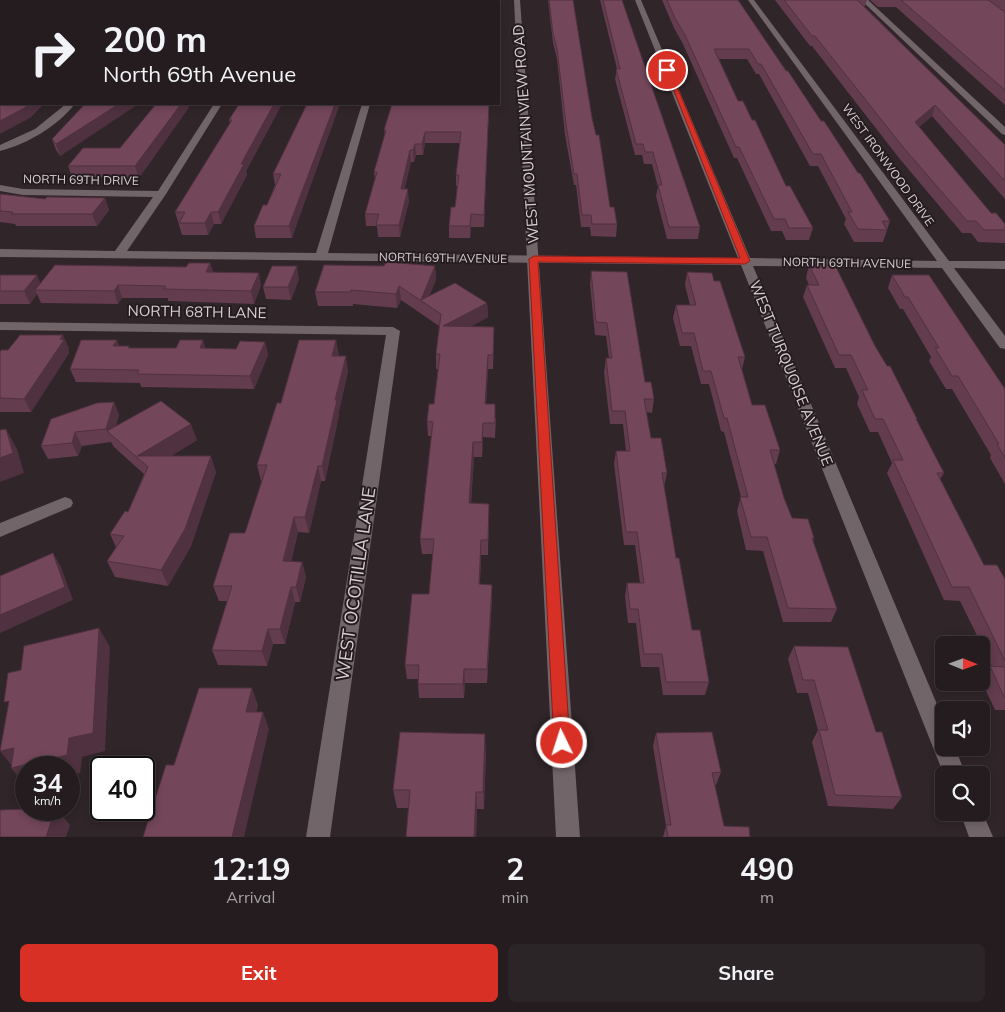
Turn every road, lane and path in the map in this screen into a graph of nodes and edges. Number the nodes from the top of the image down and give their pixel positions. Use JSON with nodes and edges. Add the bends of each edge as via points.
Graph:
{"nodes":[{"id":1,"x":517,"y":0,"type":"edge"},
{"id":2,"x":638,"y":0,"type":"edge"},
{"id":3,"x":751,"y":0,"type":"edge"},
{"id":4,"x":864,"y":0,"type":"edge"},
{"id":5,"x":70,"y":105,"type":"edge"},
{"id":6,"x":217,"y":105,"type":"edge"},
{"id":7,"x":366,"y":105,"type":"edge"},
{"id":8,"x":1005,"y":132,"type":"edge"},
{"id":9,"x":0,"y":148,"type":"edge"},
{"id":10,"x":0,"y":188,"type":"edge"},
{"id":11,"x":161,"y":194,"type":"junction"},
{"id":12,"x":0,"y":253,"type":"edge"},
{"id":13,"x":120,"y":254,"type":"junction"},
{"id":14,"x":321,"y":256,"type":"junction"},
{"id":15,"x":534,"y":259,"type":"junction"},
{"id":16,"x":745,"y":261,"type":"junction"},
{"id":17,"x":946,"y":264,"type":"junction"},
{"id":18,"x":1005,"y":265,"type":"edge"},
{"id":19,"x":0,"y":326,"type":"edge"},
{"id":20,"x":393,"y":331,"type":"joint"},
{"id":21,"x":1005,"y":345,"type":"edge"},
{"id":22,"x":65,"y":503,"type":"dead end"},
{"id":23,"x":0,"y":530,"type":"edge"},
{"id":24,"x":935,"y":725,"type":"edge"},
{"id":25,"x":975,"y":821,"type":"edge"},
{"id":26,"x":318,"y":837,"type":"edge"},
{"id":27,"x":568,"y":837,"type":"edge"},
{"id":28,"x":981,"y":837,"type":"edge"}],
"edges":[{"from":1,"to":15,"type":"street","name":"WEST MOUNTAIN VIEW ROAD"},
{"from":2,"to":16,"type":"street","name":"WEST TURQUOISE AVENUE"},
{"from":3,"to":17,"type":"street","name":"WEST IRONWOOD DRIVE"},
{"from":4,"to":8,"type":"street"},
{"from":5,"to":9,"type":"street","via":[[36,133]]},
{"from":6,"to":11,"type":"street"},
{"from":7,"to":14,"type":"street"},
{"from":10,"to":11,"type":"street","name":"NORTH 69TH DRIVE","via":[[23,192]]},
{"from":11,"to":13,"type":"street"},
{"from":12,"to":13,"type":"street","name":"NORTH 69TH AVENUE"},
{"from":13,"to":14,"type":"street","name":"NORTH 69TH AVENUE"},
{"from":14,"to":15,"type":"street","name":"NORTH 69TH AVENUE"},
{"from":15,"to":16,"type":"street","name":"NORTH 69TH AVENUE"},
{"from":15,"to":27,"type":"street","name":"WEST MOUNTAIN VIEW ROAD"},
{"from":16,"to":17,"type":"street","name":"NORTH 69TH AVENUE"},
{"from":16,"to":24,"type":"street","name":"WEST TURQUOISE AVENUE"},
{"from":17,"to":18,"type":"street","name":"NORTH 69TH AVENUE"},
{"from":17,"to":21,"type":"street","name":"WEST IRONWOOD DRIVE"},
{"from":19,"to":20,"type":"street","name":"NORTH 68TH LANE"},
{"from":20,"to":26,"type":"street","name":"WEST OCOTILLA LANE"},
{"from":22,"to":23,"type":"street"},
{"from":25,"to":28,"type":"street"}]}
